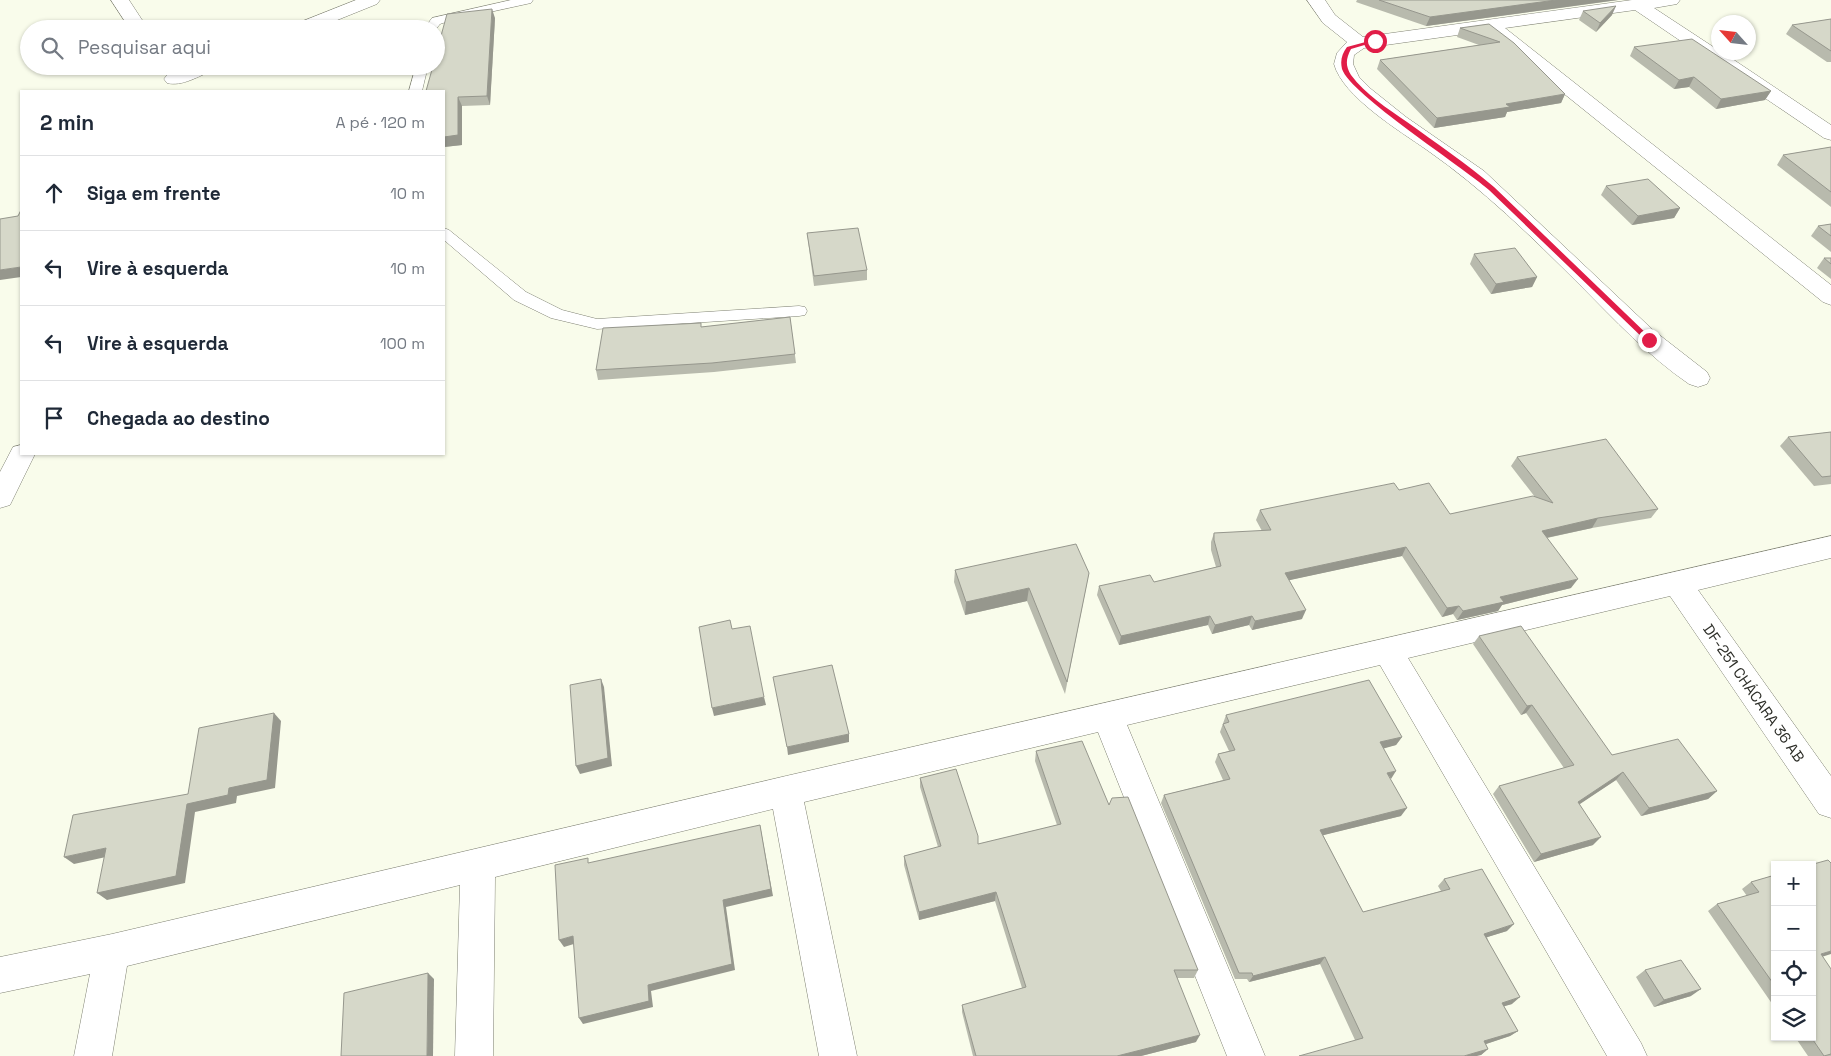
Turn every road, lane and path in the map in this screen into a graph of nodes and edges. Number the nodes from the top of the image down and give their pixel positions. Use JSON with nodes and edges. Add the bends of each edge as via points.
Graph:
{"nodes":[{"id":1,"x":120,"y":0,"type":"edge"},
{"id":2,"x":371,"y":0,"type":"edge"},
{"id":3,"x":527,"y":0,"type":"edge"},
{"id":4,"x":1316,"y":0,"type":"edge"},
{"id":5,"x":1671,"y":0,"type":"edge"},
{"id":6,"x":1638,"y":4,"type":"junction"},
{"id":7,"x":133,"y":20,"type":"edge"},
{"id":8,"x":321,"y":20,"type":"edge"},
{"id":9,"x":439,"y":20,"type":"edge"},
{"id":10,"x":1491,"y":26,"type":"junction"},
{"id":11,"x":1360,"y":44,"type":"junction"},
{"id":12,"x":420,"y":75,"type":"edge"},
{"id":13,"x":416,"y":90,"type":"edge"},
{"id":14,"x":1831,"y":134,"type":"edge"},
{"id":15,"x":445,"y":234,"type":"edge"},
{"id":16,"x":1831,"y":297,"type":"edge"},
{"id":17,"x":799,"y":311,"type":"dead end"},
{"id":18,"x":1698,"y":378,"type":"dead end"},
{"id":19,"x":22,"y":455,"type":"edge"},
{"id":20,"x":0,"y":498,"type":"edge"},
{"id":21,"x":1831,"y":548,"type":"edge"},
{"id":22,"x":1677,"y":583,"type":"junction"},
{"id":23,"x":1388,"y":652,"type":"junction"},
{"id":24,"x":1108,"y":718,"type":"junction"},
{"id":25,"x":786,"y":791,"type":"junction"},
{"id":26,"x":1831,"y":803,"type":"edge"},
{"id":27,"x":478,"y":866,"type":"junction"},
{"id":28,"x":112,"y":952,"type":"junction"},
{"id":29,"x":0,"y":975,"type":"edge"},
{"id":30,"x":93,"y":1056,"type":"edge"},
{"id":31,"x":474,"y":1056,"type":"edge"},
{"id":32,"x":838,"y":1056,"type":"edge"},
{"id":33,"x":1246,"y":1056,"type":"edge"},
{"id":34,"x":1628,"y":1056,"type":"edge"}],
"edges":[{"from":1,"to":7,"type":"street"},
{"from":2,"to":8,"type":"street"},
{"from":3,"to":9,"type":"lane"},
{"from":4,"to":11,"type":"street","via":[[1320,10],[1336,26]]},
{"from":5,"to":6,"type":"street"},
{"from":6,"to":10,"type":"street"},
{"from":6,"to":14,"type":"street"},
{"from":10,"to":11,"type":"street"},
{"from":10,"to":16,"type":"street"},
{"from":11,"to":18,"type":"street","via":[[1348,48],[1344,57],[1345,68],[1360,88],[1492,188],[1671,360]]},
{"from":12,"to":13,"type":"lane"},
{"from":15,"to":17,"type":"lane","via":[[520,296],[557,314],[597,324]]},
{"from":19,"to":20,"type":"street"},
{"from":21,"to":22,"type":"street"},
{"from":22,"to":23,"type":"street"},
{"from":22,"to":26,"type":"street","name":"DF-251 CHÁCARA 36 AB"},
{"from":23,"to":24,"type":"street"},
{"from":23,"to":34,"type":"street"},
{"from":24,"to":25,"type":"street"},
{"from":24,"to":33,"type":"street"},
{"from":25,"to":27,"type":"street"},
{"from":25,"to":32,"type":"street"},
{"from":27,"to":28,"type":"street"},
{"from":27,"to":31,"type":"street"},
{"from":28,"to":29,"type":"street"},
{"from":28,"to":30,"type":"street"}]}
